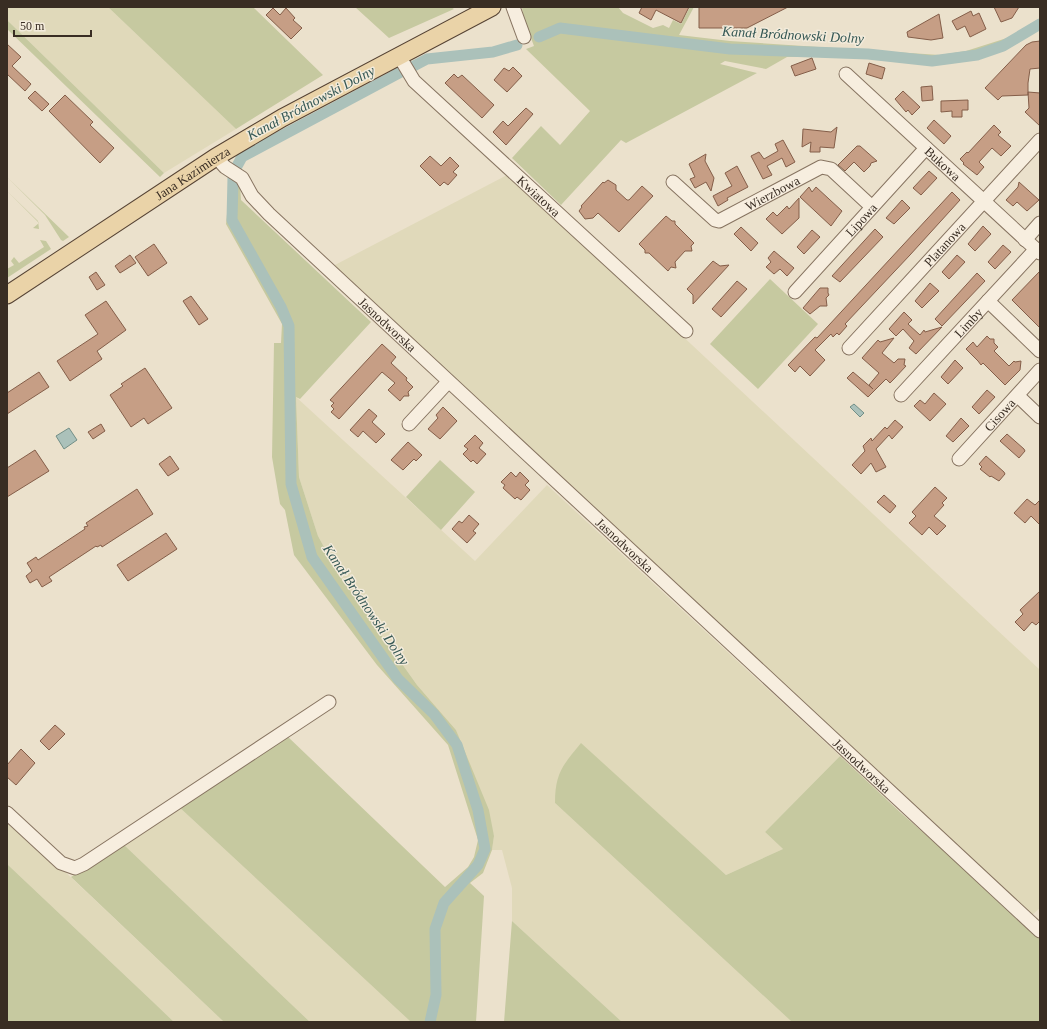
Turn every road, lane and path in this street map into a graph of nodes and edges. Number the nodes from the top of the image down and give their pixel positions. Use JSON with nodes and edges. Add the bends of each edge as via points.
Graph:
{"nodes":[{"id":1,"x":492,"y":7,"type":"edge"},
{"id":2,"x":514,"y":7,"type":"edge"},
{"id":3,"x":524,"y":37,"type":"dead end"},
{"id":4,"x":399,"y":56,"type":"junction"},
{"id":5,"x":846,"y":74,"type":"dead end"},
{"id":6,"x":1040,"y":140,"type":"edge"},
{"id":7,"x":926,"y":148,"type":"junction"},
{"id":8,"x":216,"y":157,"type":"junction"},
{"id":9,"x":673,"y":182,"type":"dead end"},
{"id":10,"x":984,"y":202,"type":"junction"},
{"id":11,"x":872,"y":207,"type":"junction"},
{"id":12,"x":1040,"y":223,"type":"edge"},
{"id":13,"x":1025,"y":240,"type":"junction"},
{"id":14,"x":1038,"y":251,"type":"edge"},
{"id":15,"x":795,"y":292,"type":"dead end"},
{"id":16,"x":7,"y":295,"type":"edge"},
{"id":17,"x":988,"y":301,"type":"junction"},
{"id":18,"x":686,"y":331,"type":"dead end"},
{"id":19,"x":849,"y":348,"type":"dead end"},
{"id":20,"x":1040,"y":351,"type":"edge"},
{"id":21,"x":1040,"y":370,"type":"edge"},
{"id":22,"x":448,"y":382,"type":"junction"},
{"id":23,"x":901,"y":395,"type":"dead end"},
{"id":24,"x":1018,"y":396,"type":"junction"},
{"id":25,"x":1040,"y":417,"type":"edge"},
{"id":26,"x":409,"y":424,"type":"dead end"},
{"id":27,"x":959,"y":459,"type":"dead end"},
{"id":28,"x":329,"y":702,"type":"dead end"},
{"id":29,"x":7,"y":813,"type":"edge"},
{"id":30,"x":1040,"y":930,"type":"edge"}],
"edges":[{"from":1,"to":4,"type":"main road","name":"Jana Kazimierza"},
{"from":2,"to":3,"type":"street"},
{"from":4,"to":8,"type":"main road","name":"Jana Kazimierza","via":[[282,118]]},
{"from":4,"to":18,"type":"street","name":"Kwiatowa","via":[[414,82]]},
{"from":5,"to":7,"type":"street","name":"Bukowa"},
{"from":6,"to":10,"type":"street","name":"Platanowa"},
{"from":7,"to":10,"type":"street","name":"Bukowa"},
{"from":7,"to":11,"type":"street","name":"Lipowa"},
{"from":8,"to":16,"type":"main road","name":"Jana Kazimierza"},
{"from":8,"to":22,"type":"street","name":"Jasnodworska","via":[[225,167],[242,178],[252,196],[269,214]]},
{"from":9,"to":11,"type":"street","name":"Wierzbowa","via":[[719,221],[820,167],[831,169]]},
{"from":10,"to":13,"type":"street","name":"Bukowa"},
{"from":10,"to":19,"type":"street","name":"Platanowa"},
{"from":11,"to":15,"type":"street","name":"Lipowa"},
{"from":12,"to":13,"type":"street"},
{"from":13,"to":14,"type":"street","name":"Bukowa"},
{"from":14,"to":17,"type":"street","name":"Limby"},
{"from":17,"to":20,"type":"street"},
{"from":17,"to":23,"type":"street","name":"Limby"},
{"from":21,"to":24,"type":"street","name":"Cisowa"},
{"from":22,"to":26,"type":"street"},
{"from":22,"to":30,"type":"street","name":"Jasnodworska"},
{"from":24,"to":25,"type":"street"},
{"from":24,"to":27,"type":"street","name":"Cisowa"},
{"from":28,"to":29,"type":"street","via":[[80,866],[69,867],[61,863]]}]}
